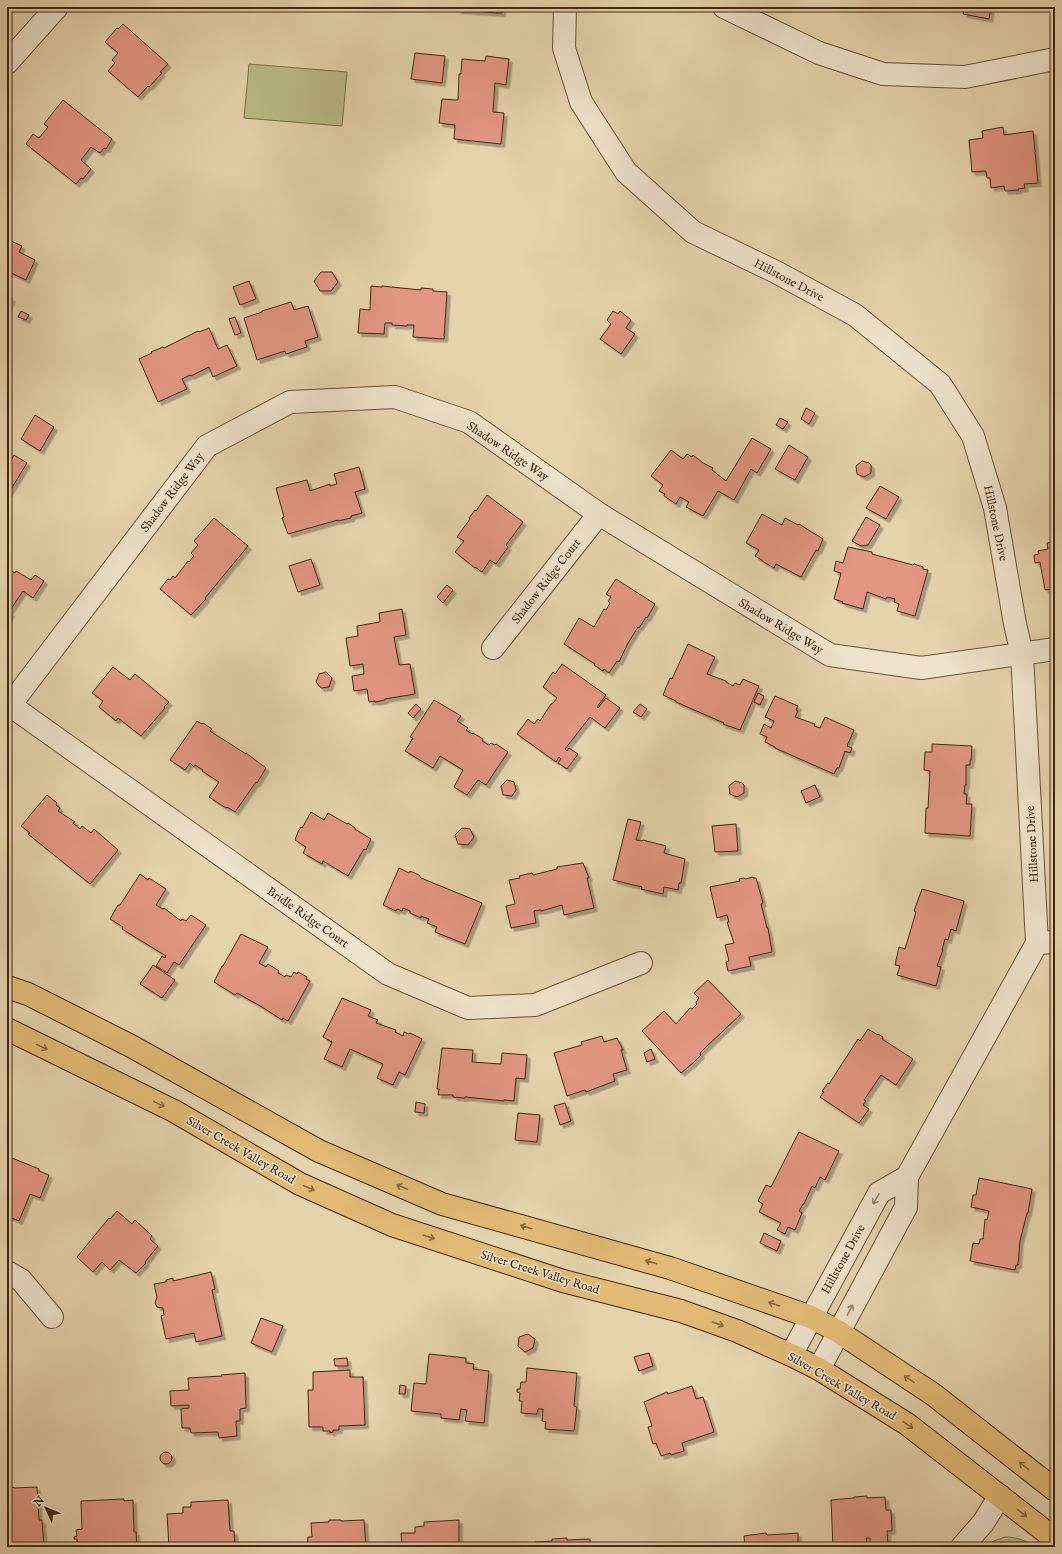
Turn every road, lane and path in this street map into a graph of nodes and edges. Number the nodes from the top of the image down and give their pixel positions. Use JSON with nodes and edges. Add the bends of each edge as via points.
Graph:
{"nodes":[{"id":1,"x":57,"y":7,"type":"edge"},
{"id":2,"x":565,"y":7,"type":"edge"},
{"id":3,"x":724,"y":7,"type":"edge"},
{"id":4,"x":1055,"y":59,"type":"edge"},
{"id":5,"x":7,"y":63,"type":"edge"},
{"id":6,"x":599,"y":514,"type":"junction"},
{"id":7,"x":493,"y":648,"type":"dead end"},
{"id":8,"x":1055,"y":649,"type":"edge"},
{"id":9,"x":1022,"y":654,"type":"junction"},
{"id":10,"x":8,"y":706,"type":"edge"},
{"id":11,"x":1046,"y":943,"type":"edge"},
{"id":12,"x":641,"y":963,"type":"dead end"},
{"id":13,"x":7,"y":987,"type":"edge"},
{"id":14,"x":7,"y":1029,"type":"edge"},
{"id":15,"x":907,"y":1176,"type":"junction"},
{"id":16,"x":7,"y":1272,"type":"edge"},
{"id":17,"x":52,"y":1317,"type":"dead end"},
{"id":18,"x":811,"y":1317,"type":"junction"},
{"id":19,"x":839,"y":1332,"type":"junction"},
{"id":20,"x":791,"y":1355,"type":"junction"},
{"id":21,"x":819,"y":1369,"type":"junction"},
{"id":22,"x":1055,"y":1490,"type":"edge"},
{"id":23,"x":1000,"y":1496,"type":"junction"},
{"id":24,"x":1055,"y":1539,"type":"edge"},
{"id":25,"x":962,"y":1547,"type":"edge"}],
"edges":[{"from":1,"to":5,"type":"street"},
{"from":2,"to":9,"type":"street","name":"Hillstone Drive","via":[[564,48],[582,102],[626,172],[693,232],[776,272],[855,315],[940,384],[973,436],[980,457],[995,508]]},
{"from":3,"to":4,"type":"street","via":[[819,53],[883,74],[965,77]]},
{"from":6,"to":7,"type":"street","name":"Shadow Ridge Court"},
{"from":6,"to":9,"type":"street","name":"Shadow Ridge Way","via":[[830,655],[921,668]]},
{"from":6,"to":10,"type":"street","name":"Shadow Ridge Way","via":[[469,422],[395,397],[290,402],[207,446]]},
{"from":8,"to":9,"type":"street","name":"Shadow Ridge Way"},
{"from":9,"to":11,"type":"street","name":"Hillstone Drive"},
{"from":10,"to":12,"type":"street","name":"Bridle Ridge Court","via":[[388,974],[468,1008],[534,1005]]},
{"from":11,"to":15,"type":"street","name":"Hillstone Drive"},
{"from":18,"to":13,"type":"main road","one_way":true,"via":[[670,1268],[442,1204],[319,1151],[131,1046],[28,994]]},
{"from":14,"to":20,"type":"main road","name":"Silver Creek Valley Road","one_way":true,"via":[[174,1111],[300,1184],[392,1224],[563,1281],[681,1311],[737,1331]]},
{"from":15,"to":18,"type":"street","name":"Hillstone Drive","one_way":true,"via":[[879,1193]]},
{"from":19,"to":15,"type":"street","name":"Hillstone Drive","one_way":true,"via":[[906,1207]]},
{"from":16,"to":17,"type":"street","via":[[21,1280]]},
{"from":18,"to":19,"type":"main road"},
{"from":18,"to":20,"type":"street","name":"Hillstone Drive"},
{"from":19,"to":21,"type":"street","name":"Hillstone Drive"},
{"from":22,"to":19,"type":"main road","one_way":true,"via":[[934,1395]]},
{"from":20,"to":21,"type":"main road","name":"Silver Creek Valley Road"},
{"from":21,"to":23,"type":"main road","name":"Silver Creek Valley Road","one_way":true,"via":[[907,1424]]},
{"from":23,"to":24,"type":"main road","name":"Silver Creek Valley Road","one_way":true},
{"from":23,"to":25,"type":"street","via":[[983,1523]]}]}
